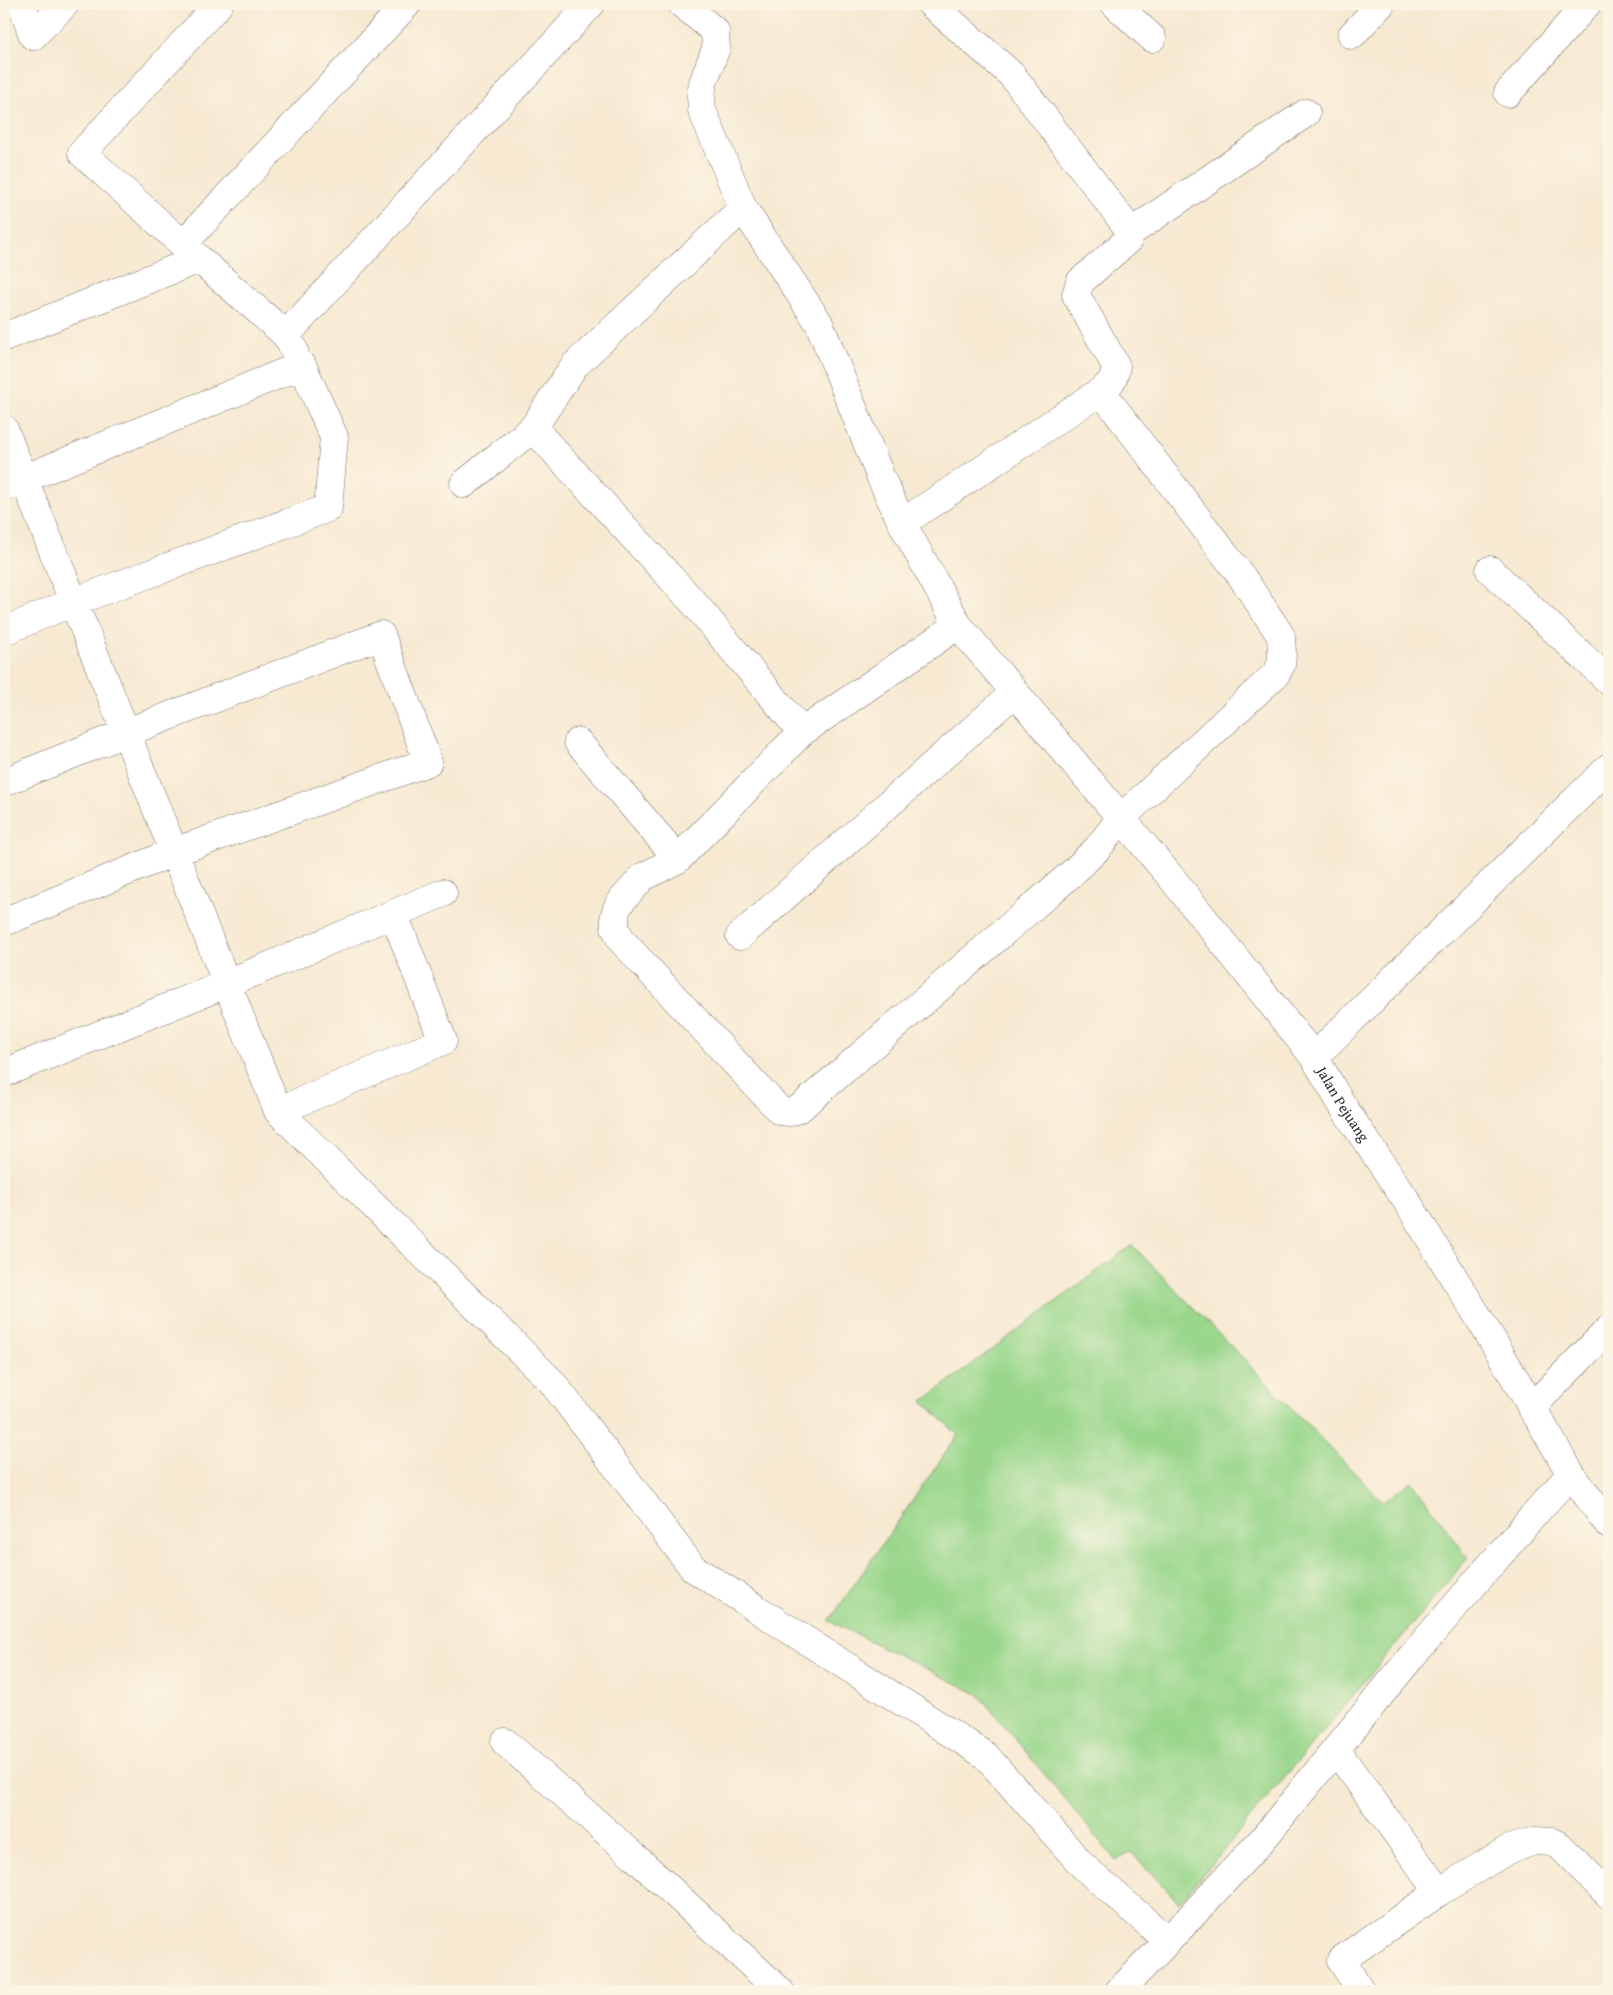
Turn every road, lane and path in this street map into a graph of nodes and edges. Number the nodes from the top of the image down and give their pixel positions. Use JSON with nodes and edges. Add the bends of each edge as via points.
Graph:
{"nodes":[{"id":1,"x":22,"y":4,"type":"edge"},
{"id":2,"x":65,"y":4,"type":"edge"},
{"id":3,"x":219,"y":4,"type":"edge"},
{"id":4,"x":407,"y":4,"type":"edge"},
{"id":5,"x":591,"y":4,"type":"edge"},
{"id":6,"x":682,"y":4,"type":"edge"},
{"id":7,"x":931,"y":4,"type":"edge"},
{"id":8,"x":1115,"y":4,"type":"edge"},
{"id":9,"x":1381,"y":4,"type":"edge"},
{"id":10,"x":1587,"y":4,"type":"edge"},
{"id":11,"x":1352,"y":35,"type":"dead end"},
{"id":12,"x":1152,"y":38,"type":"dead end"},
{"id":13,"x":1508,"y":92,"type":"dead end"},
{"id":14,"x":1306,"y":113,"type":"dead end"},
{"id":15,"x":743,"y":208,"type":"junction"},
{"id":16,"x":1130,"y":233,"type":"junction"},
{"id":17,"x":191,"y":252,"type":"junction"},
{"id":18,"x":286,"y":335,"type":"junction"},
{"id":19,"x":4,"y":337,"type":"edge"},
{"id":20,"x":302,"y":364,"type":"junction"},
{"id":21,"x":1101,"y":391,"type":"junction"},
{"id":22,"x":533,"y":428,"type":"junction"},
{"id":23,"x":4,"y":429,"type":"edge"},
{"id":24,"x":14,"y":483,"type":"edge"},
{"id":25,"x":464,"y":484,"type":"dead end"},
{"id":26,"x":902,"y":523,"type":"junction"},
{"id":27,"x":1490,"y":570,"type":"dead end"},
{"id":28,"x":74,"y":602,"type":"junction"},
{"id":29,"x":958,"y":625,"type":"junction"},
{"id":30,"x":4,"y":631,"type":"edge"},
{"id":31,"x":1609,"y":681,"type":"edge"},
{"id":32,"x":1014,"y":693,"type":"junction"},
{"id":33,"x":802,"y":732,"type":"junction"},
{"id":34,"x":125,"y":733,"type":"junction"},
{"id":35,"x":578,"y":742,"type":"dead end"},
{"id":36,"x":1609,"y":767,"type":"edge"},
{"id":37,"x":4,"y":782,"type":"edge"},
{"id":38,"x":1120,"y":819,"type":"junction"},
{"id":39,"x":174,"y":852,"type":"junction"},
{"id":40,"x":678,"y":860,"type":"junction"},
{"id":41,"x":443,"y":893,"type":"dead end"},
{"id":42,"x":4,"y":922,"type":"edge"},
{"id":43,"x":397,"y":922,"type":"dead end"},
{"id":44,"x":740,"y":936,"type":"dead end"},
{"id":45,"x":226,"y":984,"type":"junction"},
{"id":46,"x":1314,"y":1057,"type":"junction"},
{"id":47,"x":4,"y":1073,"type":"edge"},
{"id":48,"x":278,"y":1111,"type":"junction"},
{"id":49,"x":1609,"y":1329,"type":"edge"},
{"id":50,"x":1531,"y":1408,"type":"junction"},
{"id":51,"x":1572,"y":1474,"type":"junction"},
{"id":52,"x":1609,"y":1525,"type":"edge"},
{"id":53,"x":505,"y":1742,"type":"dead end"},
{"id":54,"x":1336,"y":1750,"type":"junction"},
{"id":55,"x":1439,"y":1892,"type":"junction"},
{"id":56,"x":1609,"y":1895,"type":"edge"},
{"id":57,"x":1168,"y":1941,"type":"junction"},
{"id":58,"x":780,"y":1991,"type":"edge"},
{"id":59,"x":1119,"y":1991,"type":"edge"},
{"id":60,"x":1361,"y":1991,"type":"edge"}],
"edges":[{"from":1,"to":2,"type":"street","via":[[33,36]]},
{"from":3,"to":17,"type":"street","via":[[82,153]]},
{"from":4,"to":17,"type":"street"},
{"from":5,"to":18,"type":"street"},
{"from":6,"to":15,"type":"street","via":[[714,31],[716,48],[703,84],[701,103]]},
{"from":7,"to":16,"type":"street","via":[[1012,75]]},
{"from":8,"to":12,"type":"street"},
{"from":9,"to":11,"type":"street"},
{"from":10,"to":13,"type":"street"},
{"from":14,"to":16,"type":"street"},
{"from":15,"to":22,"type":"street","via":[[574,366]]},
{"from":15,"to":26,"type":"street","via":[[819,323]]},
{"from":16,"to":21,"type":"street","via":[[1128,240],[1077,288],[1076,296],[1116,366],[1110,385]]},
{"from":17,"to":18,"type":"street"},
{"from":17,"to":19,"type":"street"},
{"from":18,"to":20,"type":"street"},
{"from":20,"to":24,"type":"street"},
{"from":20,"to":28,"type":"street","via":[[334,437],[328,508]]},
{"from":21,"to":26,"type":"street"},
{"from":21,"to":38,"type":"street","via":[[1242,577],[1281,636],[1283,646],[1276,674]]},
{"from":22,"to":25,"type":"street"},
{"from":22,"to":33,"type":"street","via":[[688,597]]},
{"from":23,"to":24,"type":"street"},
{"from":24,"to":28,"type":"street"},
{"from":26,"to":29,"type":"street"},
{"from":27,"to":31,"type":"street"},
{"from":28,"to":30,"type":"street"},
{"from":28,"to":34,"type":"street"},
{"from":29,"to":32,"type":"street"},
{"from":29,"to":33,"type":"street"},
{"from":32,"to":38,"type":"street"},
{"from":32,"to":44,"type":"street"},
{"from":33,"to":40,"type":"street"},
{"from":34,"to":37,"type":"street"},
{"from":34,"to":39,"type":"street"},
{"from":34,"to":39,"type":"street","via":[[381,635],[428,762]]},
{"from":35,"to":40,"type":"street"},
{"from":36,"to":46,"type":"street","name":"Jalan Pejuang"},
{"from":38,"to":40,"type":"street","via":[[1104,842],[1071,874],[800,1108],[790,1112],[780,1111],[772,1104],[618,934],[615,915],[623,899],[643,877]]},
{"from":38,"to":46,"type":"street","via":[[1170,876]]},
{"from":39,"to":42,"type":"street"},
{"from":39,"to":45,"type":"street"},
{"from":41,"to":45,"type":"street"},
{"from":43,"to":48,"type":"street","via":[[443,1040]]},
{"from":45,"to":47,"type":"street"},
{"from":45,"to":48,"type":"street"},
{"from":46,"to":50,"type":"street","name":"Jalan Pejuang","via":[[1406,1200]]},
{"from":48,"to":57,"type":"street","via":[[552,1382],[693,1568],[985,1755],[1083,1866]]},
{"from":49,"to":50,"type":"street"},
{"from":50,"to":51,"type":"street","name":"Jalan Pejuang"},
{"from":51,"to":52,"type":"street","name":"Jalan Pejuang"},
{"from":51,"to":54,"type":"street","via":[[1412,1656]]},
{"from":53,"to":58,"type":"street"},
{"from":54,"to":55,"type":"street"},
{"from":54,"to":57,"type":"street","via":[[1262,1840]]},
{"from":55,"to":56,"type":"street","via":[[1509,1850],[1535,1841],[1560,1846]]},
{"from":55,"to":60,"type":"street","via":[[1341,1960]]},
{"from":57,"to":59,"type":"street"}]}
